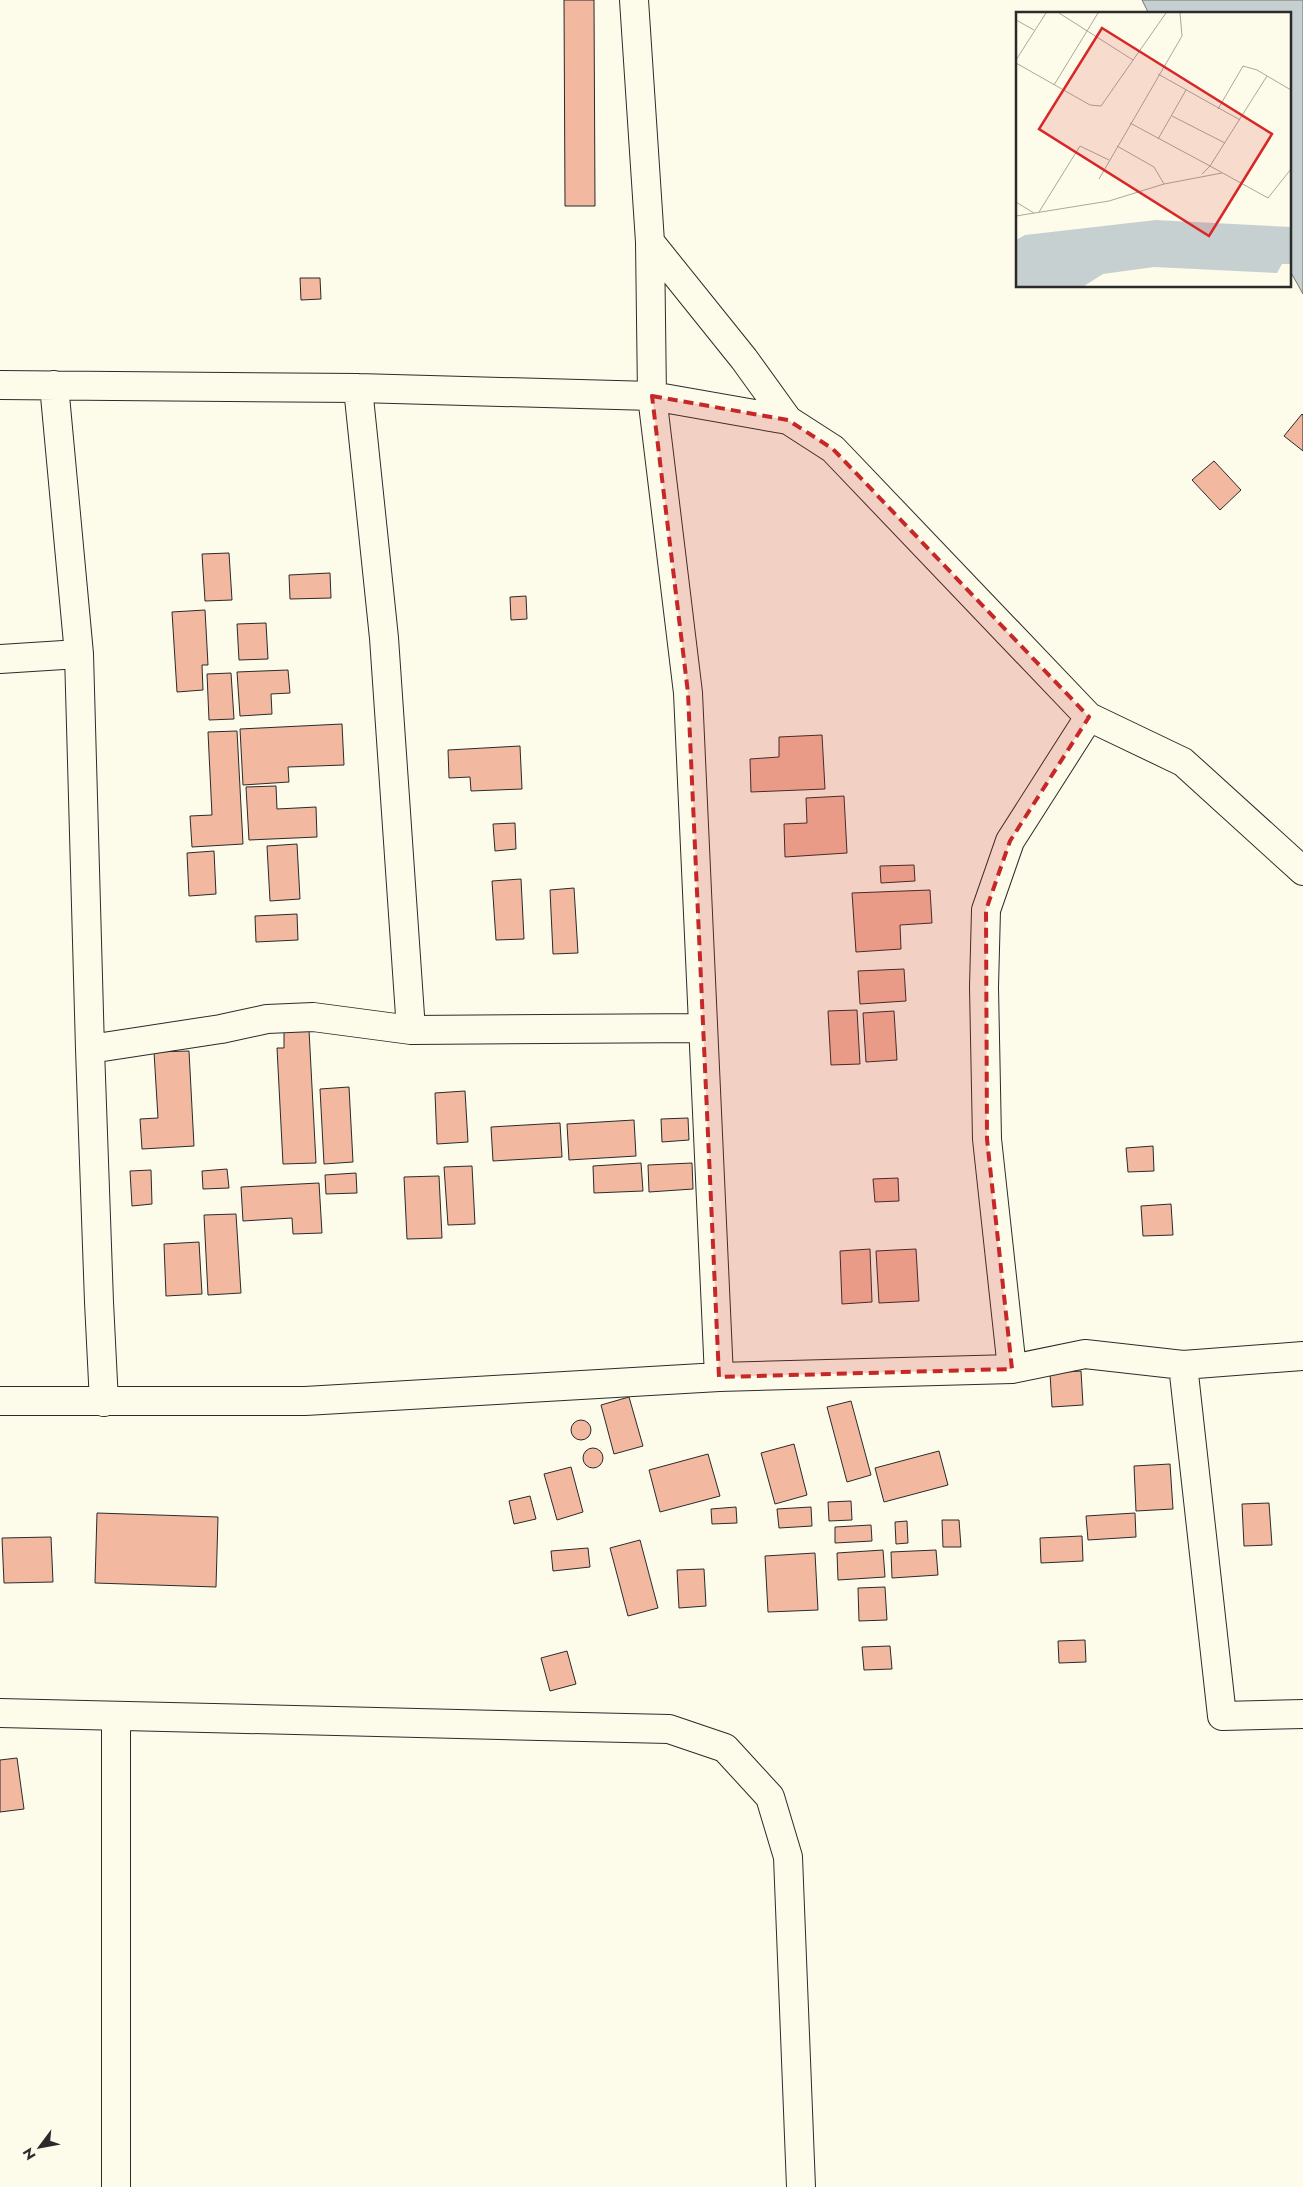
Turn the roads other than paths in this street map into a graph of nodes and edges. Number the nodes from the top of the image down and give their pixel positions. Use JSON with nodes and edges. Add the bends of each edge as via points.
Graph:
{"nodes":[{"id":1,"x":634,"y":0,"type":"edge"},
{"id":2,"x":650,"y":242,"type":"junction"},
{"id":3,"x":0,"y":385,"type":"edge"},
{"id":4,"x":54,"y":385,"type":"junction"},
{"id":5,"x":358,"y":388,"type":"junction"},
{"id":6,"x":652,"y":396,"type":"junction"},
{"id":7,"x":788,"y":420,"type":"junction"},
{"id":8,"x":79,"y":654,"type":"junction"},
{"id":9,"x":0,"y":659,"type":"edge"},
{"id":10,"x":1089,"y":718,"type":"junction"},
{"id":11,"x":1303,"y":871,"type":"edge"},
{"id":12,"x":702,"y":1028,"type":"junction"},
{"id":13,"x":411,"y":1030,"type":"junction"},
{"id":14,"x":90,"y":1049,"type":"junction"},
{"id":15,"x":1303,"y":1356,"type":"edge"},
{"id":16,"x":1183,"y":1365,"type":"junction"},
{"id":17,"x":1012,"y":1369,"type":"junction"},
{"id":18,"x":719,"y":1377,"type":"junction"},
{"id":19,"x":0,"y":1401,"type":"edge"},
{"id":20,"x":104,"y":1402,"type":"junction"},
{"id":21,"x":0,"y":1713,"type":"edge"},
{"id":22,"x":1303,"y":1714,"type":"edge"},
{"id":23,"x":116,"y":1716,"type":"junction"},
{"id":24,"x":116,"y":2187,"type":"edge"},
{"id":25,"x":801,"y":2187,"type":"edge"}],
"edges":[{"from":1,"to":2,"type":"street"},
{"from":2,"to":6,"type":"street"},
{"from":2,"to":7,"type":"street","via":[[744,359]]},
{"from":3,"to":4,"type":"street"},
{"from":4,"to":5,"type":"street"},
{"from":4,"to":8,"type":"street"},
{"from":5,"to":6,"type":"street"},
{"from":5,"to":13,"type":"street","via":[[384,638]]},
{"from":6,"to":7,"type":"street"},
{"from":6,"to":12,"type":"street","via":[[688,693]]},
{"from":7,"to":10,"type":"street","via":[[833,449]]},
{"from":8,"to":9,"type":"street"},
{"from":8,"to":14,"type":"street"},
{"from":10,"to":11,"type":"street","via":[[1182,762]]},
{"from":10,"to":17,"type":"street","via":[[1010,842],[986,910],[987,1139]]},
{"from":12,"to":13,"type":"street"},
{"from":12,"to":18,"type":"street"},
{"from":13,"to":14,"type":"street","via":[[313,1017],[267,1019]]},
{"from":14,"to":20,"type":"street"},
{"from":15,"to":16,"type":"street"},
{"from":16,"to":17,"type":"street","via":[[1085,1354]]},
{"from":16,"to":22,"type":"street","via":[[1222,1716]]},
{"from":17,"to":18,"type":"street"},
{"from":18,"to":20,"type":"street","via":[[305,1401]]},
{"from":19,"to":20,"type":"street"},
{"from":21,"to":23,"type":"street"},
{"from":23,"to":24,"type":"street"},
{"from":23,"to":25,"type":"street","via":[[669,1729],[725,1748],[770,1797],[788,1857]]}]}
